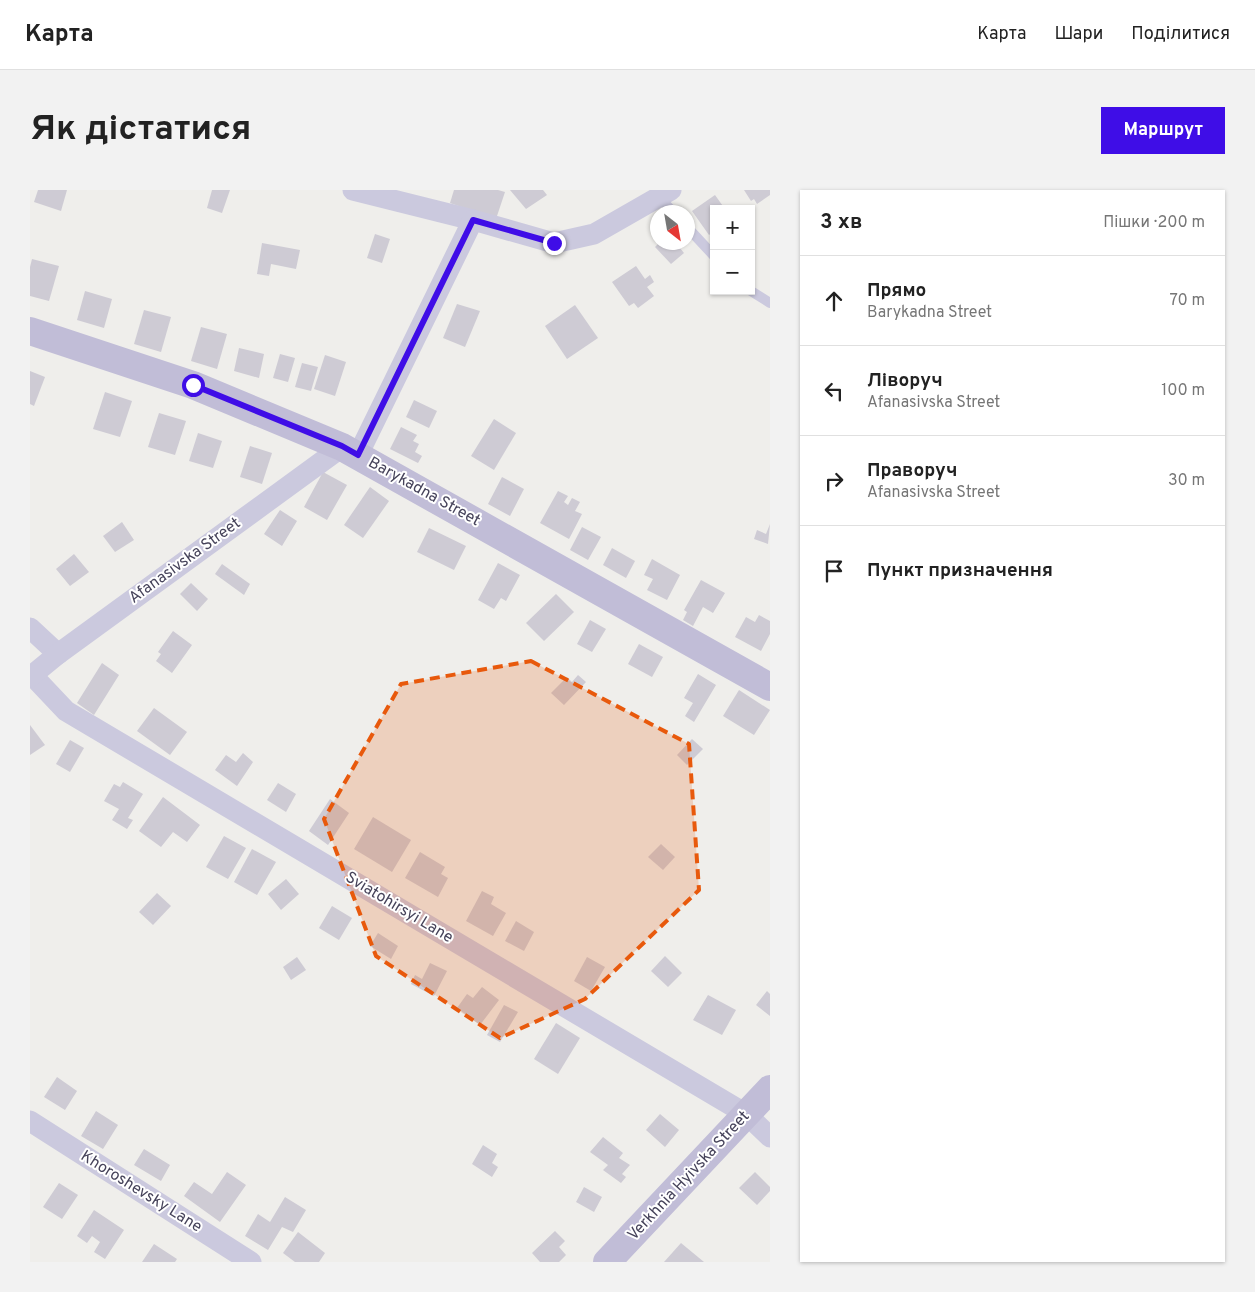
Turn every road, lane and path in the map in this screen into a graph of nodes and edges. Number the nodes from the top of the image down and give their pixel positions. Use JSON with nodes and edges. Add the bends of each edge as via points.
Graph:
{"nodes":[{"id":1,"x":353,"y":190,"type":"edge"},
{"id":2,"x":668,"y":200,"type":"edge"},
{"id":3,"x":473,"y":220,"type":"junction"},
{"id":4,"x":695,"y":236,"type":"edge"},
{"id":5,"x":710,"y":252,"type":"edge"},
{"id":6,"x":755,"y":294,"type":"edge"},
{"id":7,"x":770,"y":303,"type":"edge"},
{"id":8,"x":30,"y":331,"type":"edge"},
{"id":9,"x":350,"y":451,"type":"junction"},
{"id":10,"x":30,"y":628,"type":"edge"},
{"id":11,"x":58,"y":654,"type":"junction"},
{"id":12,"x":31,"y":676,"type":"edge"},
{"id":13,"x":770,"y":686,"type":"edge"},
{"id":14,"x":770,"y":1089,"type":"edge"},
{"id":15,"x":746,"y":1114,"type":"junction"},
{"id":16,"x":30,"y":1121,"type":"edge"},
{"id":17,"x":770,"y":1137,"type":"edge"},
{"id":18,"x":251,"y":1262,"type":"edge"},
{"id":19,"x":608,"y":1262,"type":"edge"}],
"edges":[{"from":1,"to":3,"type":"street"},
{"from":2,"to":3,"type":"street","via":[[594,234],[554,243]]},
{"from":3,"to":9,"type":"street","name":"Afanasivska Street"},
{"from":4,"to":5,"type":"lane"},
{"from":6,"to":7,"type":"lane"},
{"from":8,"to":9,"type":"street","name":"Barykadna Street","via":[[193,385]]},
{"from":9,"to":11,"type":"street","name":"Afanasivska Street"},
{"from":9,"to":13,"type":"street","name":"Barykadna Street"},
{"from":10,"to":11,"type":"street"},
{"from":11,"to":12,"type":"street","name":"Afanasivska Street"},
{"from":12,"to":15,"type":"street","name":"Sviatohirsyi Lane","via":[[66,711]]},
{"from":14,"to":15,"type":"street","name":"Verkhnia Hyivska Street"},
{"from":15,"to":17,"type":"street","name":"Sviatohirsyi Lane"},
{"from":15,"to":19,"type":"street","name":"Verkhnia Hyivska Street"},
{"from":16,"to":18,"type":"street","name":"Khoroshevsky Lane"}]}
